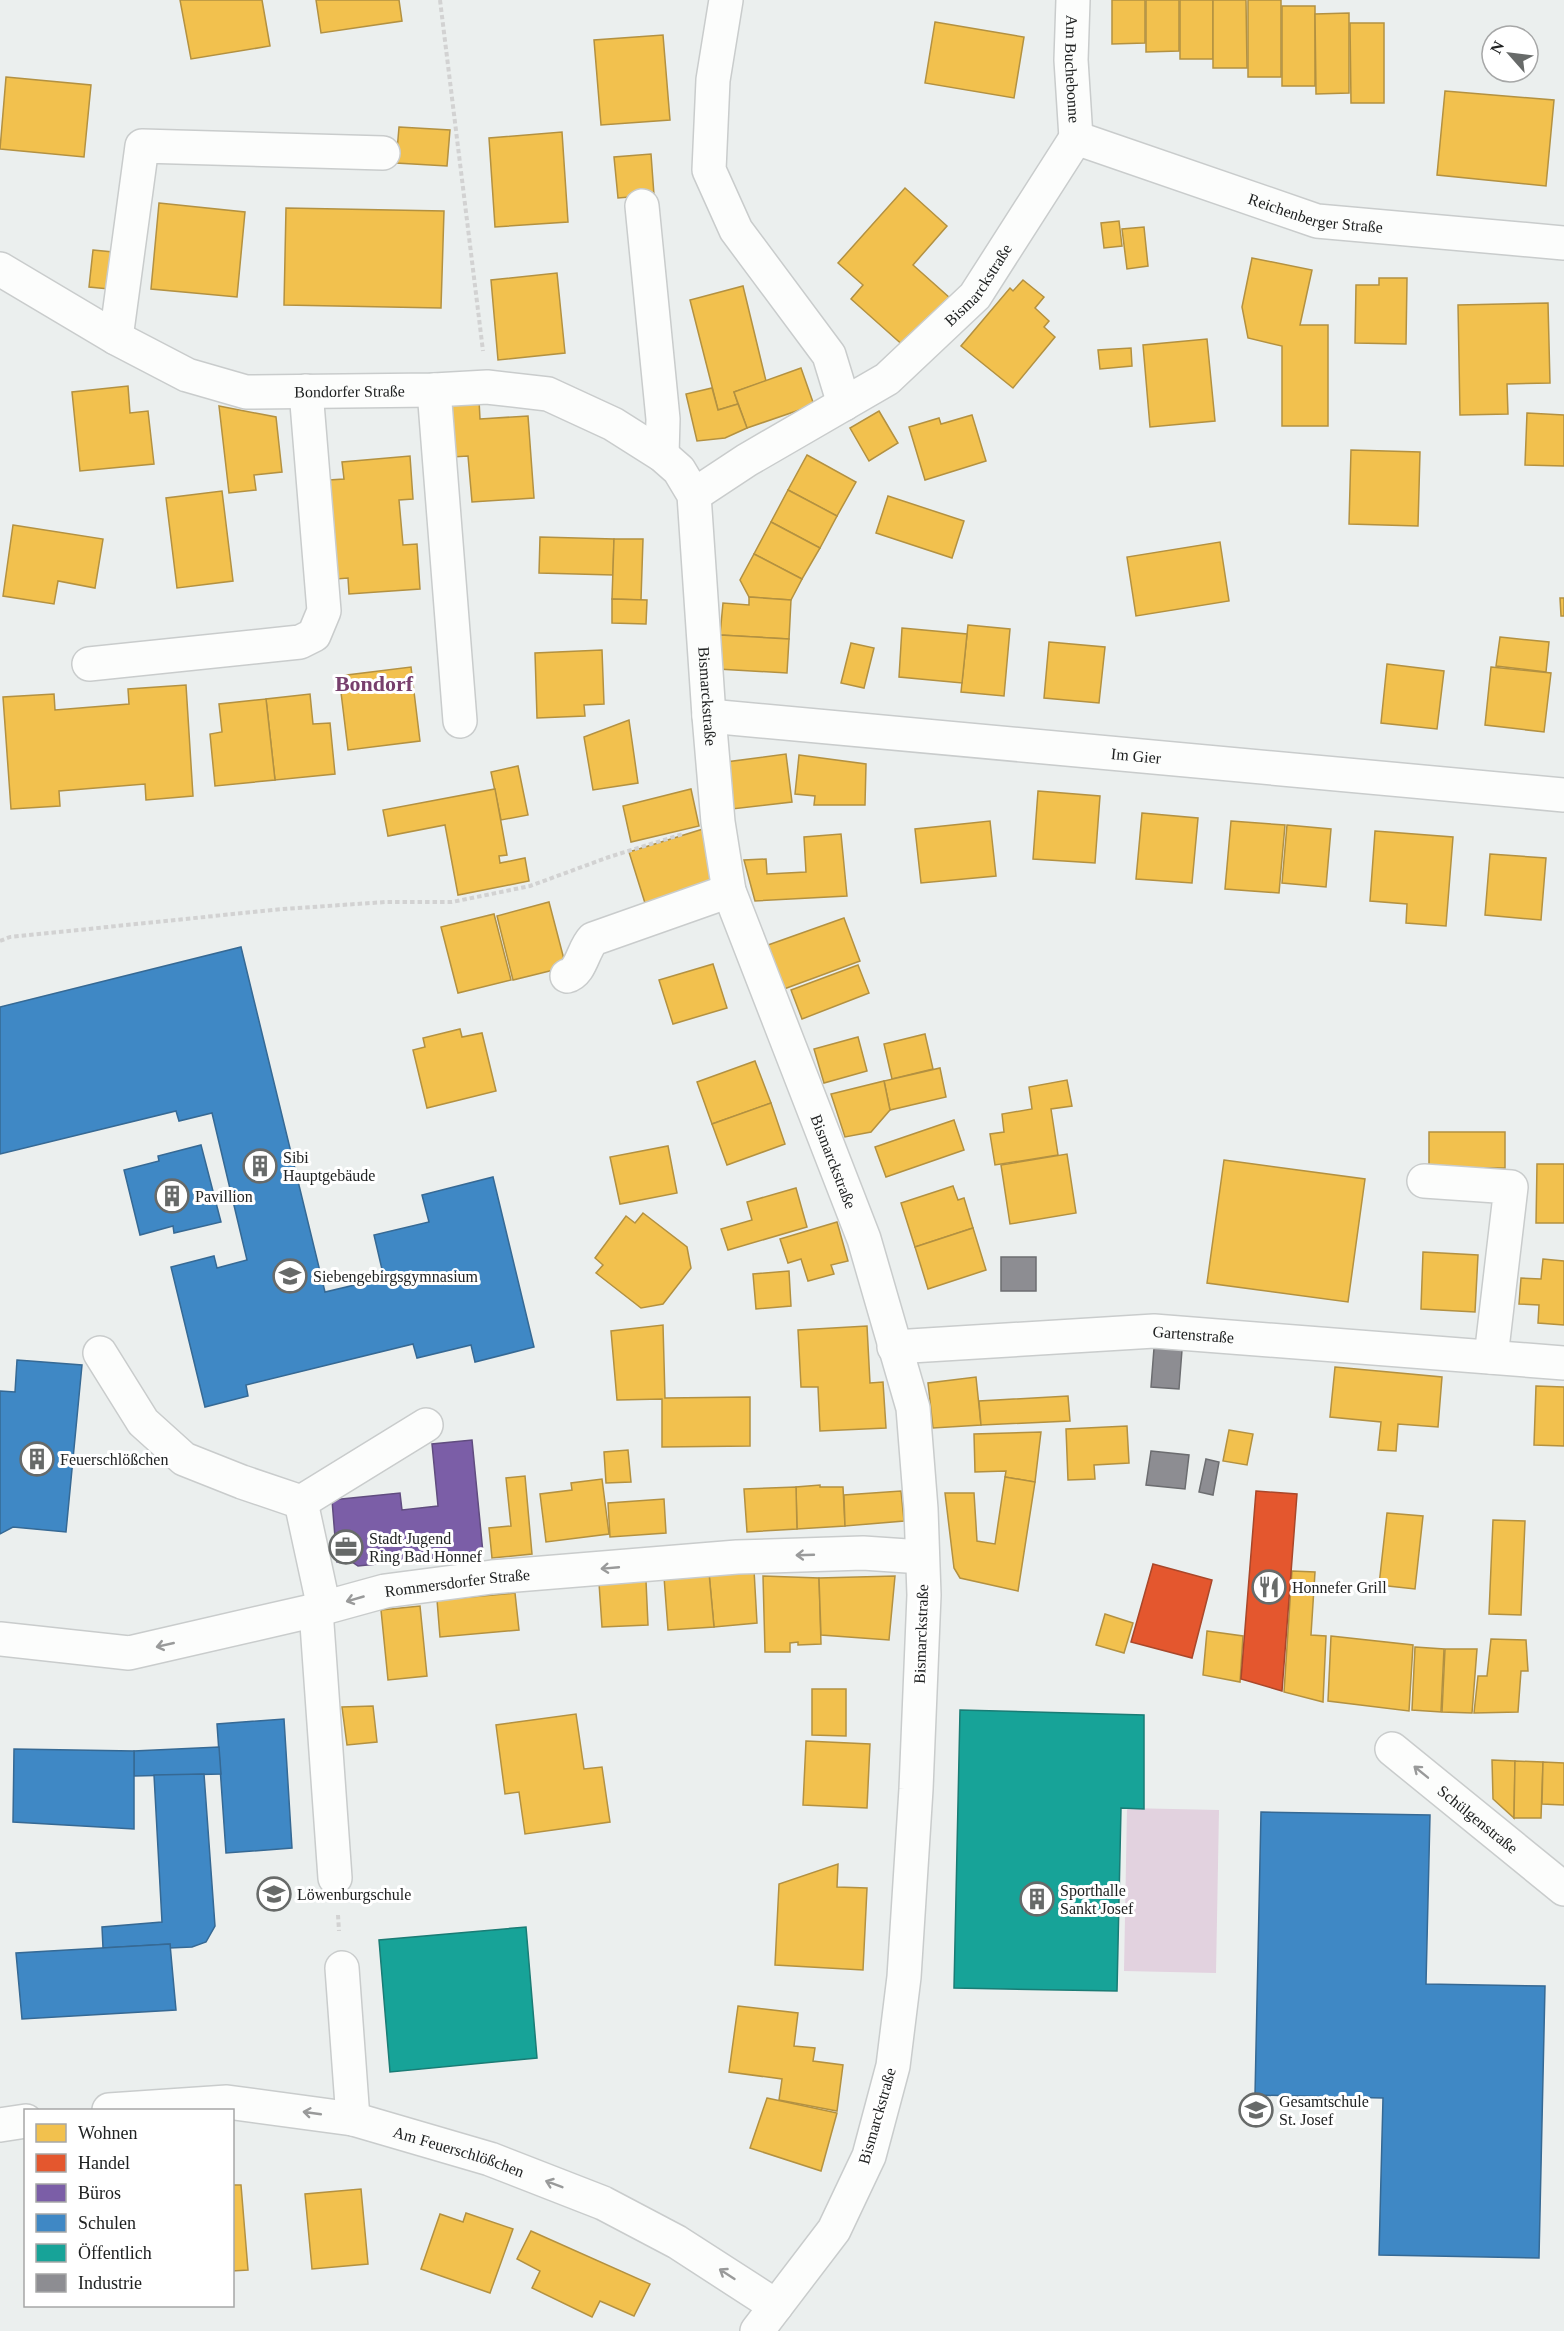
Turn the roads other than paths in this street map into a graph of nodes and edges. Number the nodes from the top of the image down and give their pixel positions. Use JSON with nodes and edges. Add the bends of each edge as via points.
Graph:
{"nodes":[{"id":1,"x":726,"y":0,"type":"edge"},
{"id":2,"x":1073,"y":0,"type":"edge"},
{"id":3,"x":1076,"y":138,"type":"junction"},
{"id":4,"x":382,"y":153,"type":"dead end"},
{"id":5,"x":642,"y":206,"type":"dead end"},
{"id":6,"x":1564,"y":243,"type":"edge"},
{"id":7,"x":0,"y":269,"type":"edge"},
{"id":8,"x":116,"y":338,"type":"junction"},
{"id":9,"x":434,"y":390,"type":"junction"},
{"id":10,"x":306,"y":391,"type":"junction"},
{"id":11,"x":844,"y":404,"type":"junction"},
{"id":12,"x":662,"y":455,"type":"junction"},
{"id":13,"x":694,"y":495,"type":"junction"},
{"id":14,"x":88,"y":664,"type":"dead end"},
{"id":15,"x":708,"y":716,"type":"junction"},
{"id":16,"x":460,"y":721,"type":"dead end"},
{"id":17,"x":1564,"y":795,"type":"edge"},
{"id":18,"x":729,"y":891,"type":"junction"},
{"id":19,"x":567,"y":976,"type":"dead end"},
{"id":20,"x":1424,"y":1180,"type":"dead end"},
{"id":21,"x":894,"y":1347,"type":"junction"},
{"id":22,"x":100,"y":1353,"type":"dead end"},
{"id":23,"x":1491,"y":1357,"type":"junction"},
{"id":24,"x":1564,"y":1363,"type":"edge"},
{"id":25,"x":426,"y":1425,"type":"dead end"},
{"id":26,"x":301,"y":1502,"type":"junction"},
{"id":27,"x":922,"y":1557,"type":"junction"},
{"id":28,"x":320,"y":1609,"type":"junction"},
{"id":29,"x":0,"y":1639,"type":"edge"},
{"id":30,"x":1392,"y":1749,"type":"dead end"},
{"id":31,"x":335,"y":1878,"type":"road end"},
{"id":32,"x":1564,"y":1889,"type":"edge"},
{"id":33,"x":342,"y":1968,"type":"road end"},
{"id":34,"x":124,"y":2109,"type":"edge"},
{"id":35,"x":353,"y":2118,"type":"junction"},
{"id":36,"x":24,"y":2121,"type":"edge"},
{"id":37,"x":0,"y":2125,"type":"edge"},
{"id":38,"x":766,"y":2319,"type":"edge"}],
"edges":[{"from":1,"to":11,"type":"street","via":[[713,80],[709,170],[736,230],[829,355]]},
{"from":2,"to":3,"type":"street","name":"Am Buchebonne","via":[[1071,60]]},
{"from":3,"to":6,"type":"street","name":"Reichenberger Straße","via":[[1317,221]]},
{"from":3,"to":11,"type":"street","name":"Bismarckstraße","via":[[975,296],[887,379]]},
{"from":4,"to":8,"type":"street","via":[[142,146]]},
{"from":5,"to":12,"type":"street","via":[[663,418]]},
{"from":7,"to":8,"type":"street","name":"Bondorfer Straße"},
{"from":8,"to":10,"type":"street","name":"Bondorfer Straße","via":[[186,375],[246,392]]},
{"from":9,"to":10,"type":"street","name":"Bondorfer Straße"},
{"from":9,"to":12,"type":"street","name":"Bondorfer Straße","via":[[487,387],[548,394],[613,424]]},
{"from":9,"to":16,"type":"street"},
{"from":10,"to":14,"type":"street","via":[[324,611],[314,635],[300,642]]},
{"from":11,"to":13,"type":"street","name":"Bismarckstraße"},
{"from":12,"to":13,"type":"street","name":"Bondorfer Straße","via":[[680,470]]},
{"from":13,"to":15,"type":"street","name":"Bismarckstraße"},
{"from":15,"to":17,"type":"street","name":"Im Gier"},
{"from":15,"to":18,"type":"street","name":"Bismarckstraße"},
{"from":18,"to":19,"type":"street","via":[[593,939],[575,972]]},
{"from":18,"to":21,"type":"street","name":"Bismarckstraße","via":[[864,1239]]},
{"from":20,"to":23,"type":"street","via":[[1511,1187]]},
{"from":21,"to":23,"type":"street","name":"Gartenstraße","via":[[1154,1331]]},
{"from":21,"to":27,"type":"street","name":"Bismarckstraße","via":[[912,1408],[918,1450]]},
{"from":22,"to":26,"type":"street","via":[[143,1422],[184,1459]]},
{"from":23,"to":24,"type":"street","name":"Gartenstraße"},
{"from":25,"to":26,"type":"street"},
{"from":26,"to":28,"type":"street"},
{"from":27,"to":28,"type":"street","name":"Rommersdorfer Straße","one_way":true,"via":[[863,1553],[737,1557],[492,1577],[385,1591]]},
{"from":27,"to":38,"type":"street","name":"Bismarckstraße","via":[[916,1789],[904,1977],[893,2066],[868,2156],[834,2230]]},
{"from":28,"to":29,"type":"street","name":"Rommersdorfer Straße","one_way":true,"via":[[129,1653]]},
{"from":28,"to":31,"type":"street"},
{"from":32,"to":30,"type":"street","name":"Schülgenstraße","one_way":true},
{"from":33,"to":35,"type":"street"},
{"from":35,"to":34,"type":"street","name":"Am Feuerschlößchen","one_way":true,"via":[[227,2102]]},
{"from":38,"to":35,"type":"street","name":"Am Feuerschlößchen","one_way":true,"via":[[678,2242],[603,2203],[490,2159]]},
{"from":36,"to":37,"type":"street"}]}
